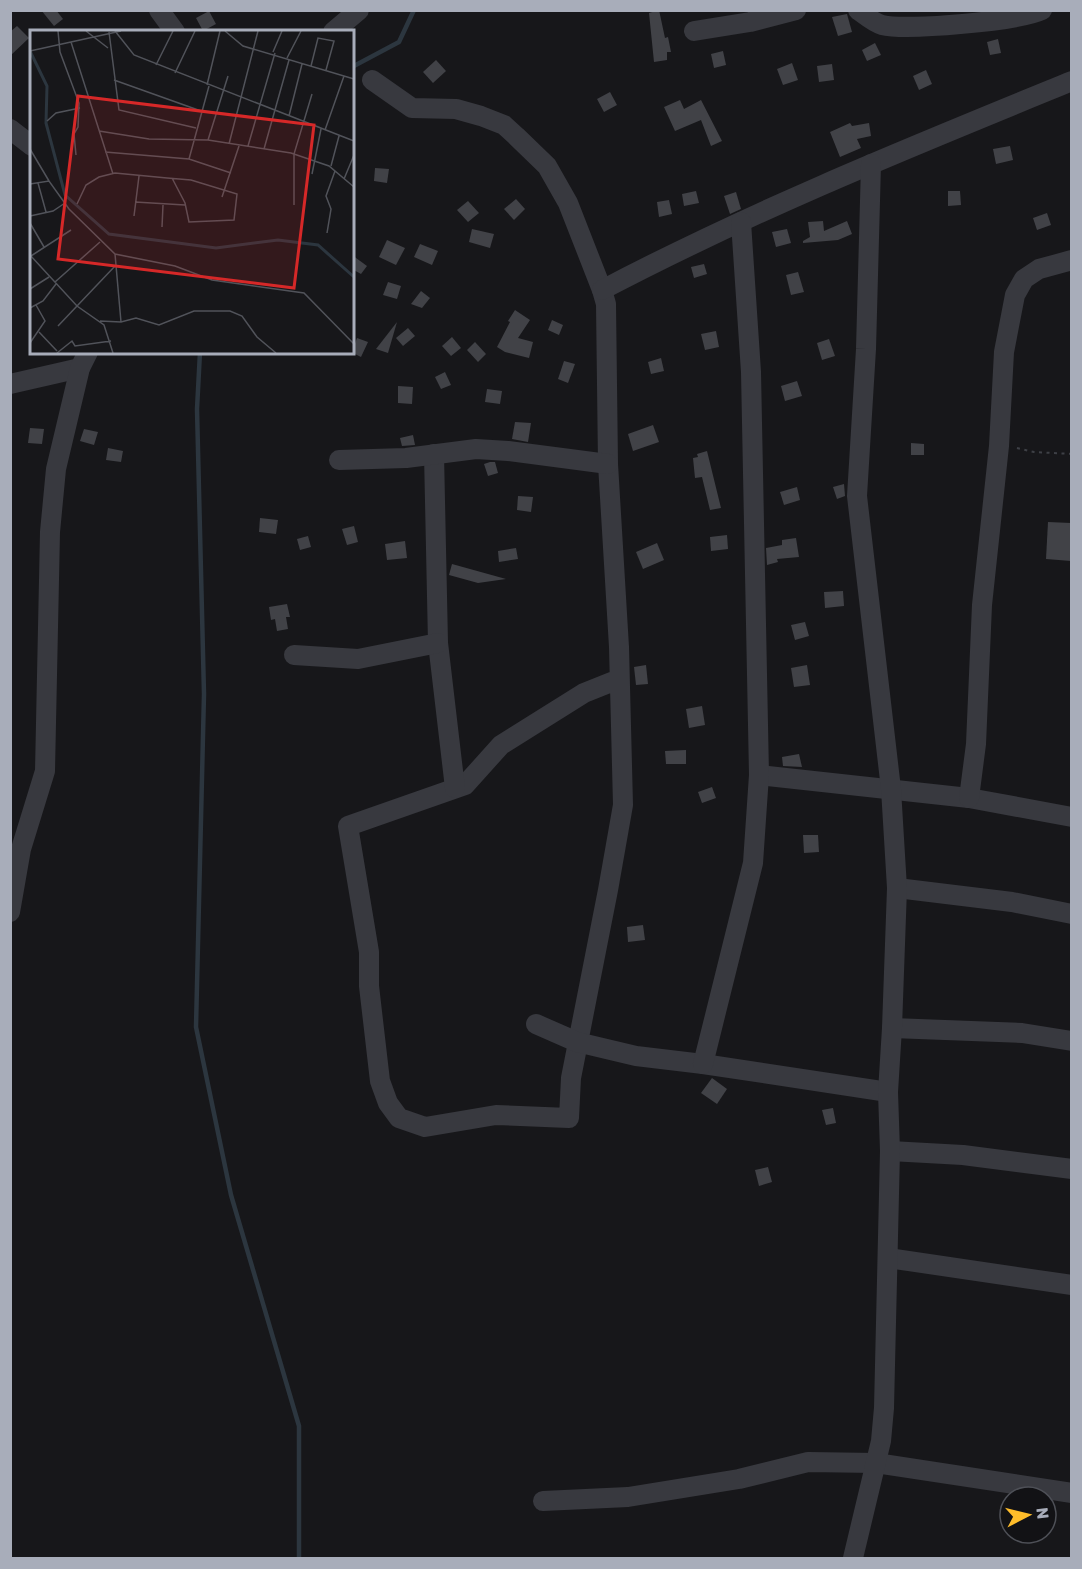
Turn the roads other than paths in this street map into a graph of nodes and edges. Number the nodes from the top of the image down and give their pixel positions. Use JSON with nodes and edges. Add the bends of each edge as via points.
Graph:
{"nodes":[{"id":1,"x":159,"y":10,"type":"edge"},
{"id":2,"x":359,"y":10,"type":"edge"},
{"id":3,"x":796,"y":10,"type":"edge"},
{"id":4,"x":858,"y":10,"type":"edge"},
{"id":5,"x":1042,"y":10,"type":"edge"},
{"id":6,"x":1003,"y":14,"type":"edge"},
{"id":7,"x":174,"y":30,"type":"edge"},
{"id":8,"x":335,"y":30,"type":"edge"},
{"id":9,"x":694,"y":31,"type":"dead end"},
{"id":10,"x":372,"y":80,"type":"dead end"},
{"id":11,"x":1071,"y":81,"type":"edge"},
{"id":12,"x":10,"y":129,"type":"edge"},
{"id":13,"x":30,"y":144,"type":"edge"},
{"id":14,"x":871,"y":164,"type":"junction"},
{"id":15,"x":741,"y":222,"type":"junction"},
{"id":16,"x":1071,"y":260,"type":"edge"},
{"id":17,"x":602,"y":290,"type":"junction"},
{"id":18,"x":84,"y":360,"type":"edge"},
{"id":19,"x":10,"y":384,"type":"edge"},
{"id":20,"x":434,"y":454,"type":"junction"},
{"id":21,"x":339,"y":460,"type":"dead end"},
{"id":22,"x":608,"y":464,"type":"junction"},
{"id":23,"x":438,"y":643,"type":"junction"},
{"id":24,"x":294,"y":655,"type":"dead end"},
{"id":25,"x":619,"y":679,"type":"junction"},
{"id":26,"x":759,"y":775,"type":"junction"},
{"id":27,"x":455,"y":788,"type":"junction"},
{"id":28,"x":891,"y":789,"type":"junction"},
{"id":29,"x":969,"y":798,"type":"junction"},
{"id":30,"x":1071,"y":817,"type":"edge"},
{"id":31,"x":897,"y":888,"type":"junction"},
{"id":32,"x":10,"y":912,"type":"edge"},
{"id":33,"x":1071,"y":914,"type":"edge"},
{"id":34,"x":536,"y":1024,"type":"dead end"},
{"id":35,"x":892,"y":1028,"type":"junction"},
{"id":36,"x":1071,"y":1041,"type":"edge"},
{"id":37,"x":577,"y":1042,"type":"junction"},
{"id":38,"x":703,"y":1064,"type":"junction"},
{"id":39,"x":888,"y":1092,"type":"junction"},
{"id":40,"x":890,"y":1151,"type":"junction"},
{"id":41,"x":1071,"y":1169,"type":"edge"},
{"id":42,"x":888,"y":1258,"type":"junction"},
{"id":43,"x":1071,"y":1285,"type":"edge"},
{"id":44,"x":876,"y":1463,"type":"junction"},
{"id":45,"x":1071,"y":1493,"type":"edge"},
{"id":46,"x":543,"y":1501,"type":"dead end"},
{"id":47,"x":854,"y":1558,"type":"edge"}],
"edges":[{"from":1,"to":7,"type":"street"},
{"from":2,"to":8,"type":"street"},
{"from":3,"to":9,"type":"street"},
{"from":4,"to":6,"type":"street","via":[[881,25],[909,26],[979,23]]},
{"from":5,"to":6,"type":"street"},
{"from":10,"to":17,"type":"street","via":[[412,108],[456,110],[504,125],[547,166],[568,203]]},
{"from":11,"to":14,"type":"street"},
{"from":12,"to":13,"type":"street"},
{"from":14,"to":15,"type":"street"},
{"from":14,"to":28,"type":"street","via":[[857,496]]},
{"from":15,"to":17,"type":"street"},
{"from":15,"to":26,"type":"street","via":[[751,372]]},
{"from":16,"to":29,"type":"street","via":[[1039,269],[1024,279],[1015,295],[1005,352]]},
{"from":17,"to":22,"type":"street","via":[[606,304]]},
{"from":18,"to":19,"type":"street"},
{"from":18,"to":32,"type":"street","via":[[56,469],[50,531],[45,771],[21,849]]},
{"from":20,"to":21,"type":"street"},
{"from":20,"to":22,"type":"street","via":[[497,450]]},
{"from":20,"to":23,"type":"street"},
{"from":22,"to":25,"type":"street"},
{"from":23,"to":24,"type":"street","via":[[358,659]]},
{"from":23,"to":27,"type":"street"},
{"from":25,"to":27,"type":"street","via":[[584,693],[501,745],[465,785]]},
{"from":25,"to":37,"type":"street","via":[[623,805]]},
{"from":26,"to":28,"type":"street"},
{"from":26,"to":38,"type":"street","via":[[753,863]]},
{"from":27,"to":37,"type":"street","via":[[348,826],[369,952],[380,1081],[388,1103],[399,1118],[425,1127],[496,1115],[569,1118]]},
{"from":28,"to":29,"type":"street"},
{"from":28,"to":31,"type":"street"},
{"from":29,"to":30,"type":"street"},
{"from":31,"to":33,"type":"street","via":[[1012,902]]},
{"from":31,"to":35,"type":"street"},
{"from":34,"to":37,"type":"street"},
{"from":35,"to":36,"type":"street","via":[[1022,1032]]},
{"from":35,"to":39,"type":"street"},
{"from":37,"to":38,"type":"street","via":[[636,1056]]},
{"from":38,"to":39,"type":"street"},
{"from":39,"to":40,"type":"street"},
{"from":40,"to":41,"type":"street","via":[[963,1155]]},
{"from":40,"to":42,"type":"street"},
{"from":42,"to":43,"type":"street"},
{"from":42,"to":44,"type":"street","via":[[884,1408]]},
{"from":44,"to":45,"type":"street"},
{"from":44,"to":46,"type":"street","via":[[808,1462],[738,1479],[628,1497]]},
{"from":44,"to":47,"type":"street"}]}
